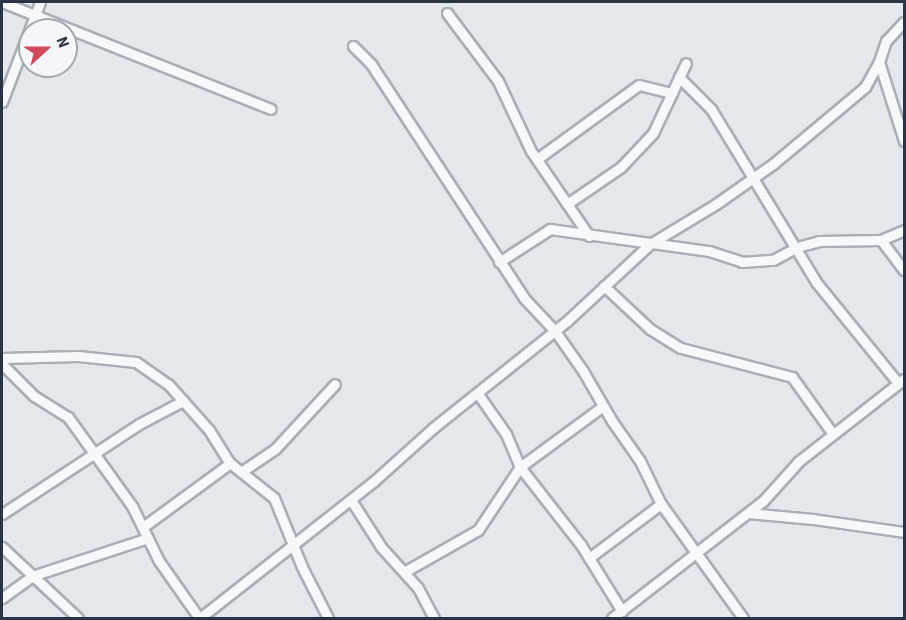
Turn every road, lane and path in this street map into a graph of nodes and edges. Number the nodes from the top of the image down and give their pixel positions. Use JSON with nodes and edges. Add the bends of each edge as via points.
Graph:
{"nodes":[{"id":1,"x":2,"y":2,"type":"edge"},
{"id":2,"x":40,"y":2,"type":"edge"},
{"id":3,"x":447,"y":13,"type":"dead end"},
{"id":4,"x":35,"y":15,"type":"junction"},
{"id":5,"x":904,"y":22,"type":"edge"},
{"id":6,"x":353,"y":46,"type":"dead end"},
{"id":7,"x":879,"y":62,"type":"junction"},
{"id":8,"x":686,"y":63,"type":"dead end"},
{"id":9,"x":679,"y":77,"type":"junction"},
{"id":10,"x":672,"y":93,"type":"junction"},
{"id":11,"x":2,"y":102,"type":"edge"},
{"id":12,"x":271,"y":109,"type":"dead end"},
{"id":13,"x":904,"y":141,"type":"edge"},
{"id":14,"x":537,"y":159,"type":"junction"},
{"id":15,"x":754,"y":177,"type":"junction"},
{"id":16,"x":567,"y":204,"type":"junction"},
{"id":17,"x":904,"y":230,"type":"edge"},
{"id":18,"x":589,"y":236,"type":"junction"},
{"id":19,"x":881,"y":240,"type":"junction"},
{"id":20,"x":650,"y":244,"type":"junction"},
{"id":21,"x":797,"y":247,"type":"junction"},
{"id":22,"x":499,"y":262,"type":"junction"},
{"id":23,"x":904,"y":270,"type":"edge"},
{"id":24,"x":604,"y":286,"type":"junction"},
{"id":25,"x":555,"y":331,"type":"junction"},
{"id":26,"x":2,"y":358,"type":"edge"},
{"id":27,"x":2,"y":364,"type":"edge"},
{"id":28,"x":902,"y":381,"type":"edge"},
{"id":29,"x":335,"y":384,"type":"dead end"},
{"id":30,"x":478,"y":394,"type":"junction"},
{"id":31,"x":183,"y":401,"type":"junction"},
{"id":32,"x":603,"y":406,"type":"junction"},
{"id":33,"x":833,"y":434,"type":"junction"},
{"id":34,"x":94,"y":453,"type":"junction"},
{"id":35,"x":230,"y":463,"type":"junction"},
{"id":36,"x":520,"y":467,"type":"junction"},
{"id":37,"x":241,"y":472,"type":"junction"},
{"id":38,"x":351,"y":500,"type":"junction"},
{"id":39,"x":661,"y":504,"type":"junction"},
{"id":40,"x":748,"y":513,"type":"junction"},
{"id":41,"x":2,"y":514,"type":"edge"},
{"id":42,"x":143,"y":527,"type":"junction"},
{"id":43,"x":904,"y":532,"type":"edge"},
{"id":44,"x":148,"y":538,"type":"junction"},
{"id":45,"x":293,"y":543,"type":"junction"},
{"id":46,"x":2,"y":547,"type":"edge"},
{"id":47,"x":698,"y":554,"type":"junction"},
{"id":48,"x":589,"y":558,"type":"junction"},
{"id":49,"x":404,"y":572,"type":"junction"},
{"id":50,"x":32,"y":576,"type":"junction"},
{"id":51,"x":2,"y":598,"type":"edge"},
{"id":52,"x":622,"y":611,"type":"junction"},
{"id":53,"x":78,"y":618,"type":"edge"},
{"id":54,"x":199,"y":618,"type":"edge"},
{"id":55,"x":328,"y":618,"type":"edge"},
{"id":56,"x":434,"y":618,"type":"edge"},
{"id":57,"x":612,"y":618,"type":"edge"},
{"id":58,"x":742,"y":618,"type":"edge"}],
"edges":[{"from":1,"to":4,"type":"street"},
{"from":2,"to":4,"type":"street"},
{"from":3,"to":14,"type":"street","via":[[498,81]]},
{"from":4,"to":11,"type":"street"},
{"from":4,"to":12,"type":"street"},
{"from":5,"to":7,"type":"street","via":[[886,41]]},
{"from":6,"to":22,"type":"street","via":[[371,64]]},
{"from":7,"to":13,"type":"street"},
{"from":7,"to":15,"type":"street","via":[[865,87]]},
{"from":8,"to":9,"type":"street"},
{"from":9,"to":10,"type":"street"},
{"from":9,"to":15,"type":"street","via":[[711,109]]},
{"from":10,"to":14,"type":"street","via":[[639,85]]},
{"from":10,"to":16,"type":"street","via":[[653,133],[621,167]]},
{"from":14,"to":16,"type":"street"},
{"from":15,"to":20,"type":"street"},
{"from":15,"to":21,"type":"street"},
{"from":16,"to":18,"type":"street"},
{"from":17,"to":19,"type":"street"},
{"from":18,"to":20,"type":"street"},
{"from":18,"to":22,"type":"street","via":[[550,229]]},
{"from":19,"to":21,"type":"street","via":[[819,241]]},
{"from":19,"to":23,"type":"street"},
{"from":20,"to":21,"type":"street","via":[[708,251],[742,262],[773,260]]},
{"from":20,"to":24,"type":"street"},
{"from":21,"to":28,"type":"street","via":[[816,282]]},
{"from":22,"to":25,"type":"street","via":[[524,298]]},
{"from":24,"to":25,"type":"street"},
{"from":24,"to":33,"type":"street","via":[[650,328],[681,348],[792,376]]},
{"from":25,"to":30,"type":"street"},
{"from":25,"to":32,"type":"street"},
{"from":26,"to":31,"type":"street","via":[[78,356],[135,362],[168,384]]},
{"from":27,"to":34,"type":"street","via":[[34,396],[68,417]]},
{"from":28,"to":33,"type":"street"},
{"from":29,"to":37,"type":"street","via":[[275,449]]},
{"from":30,"to":36,"type":"street","via":[[506,434]]},
{"from":30,"to":38,"type":"street"},
{"from":31,"to":34,"type":"street"},
{"from":31,"to":35,"type":"street","via":[[209,430]]},
{"from":32,"to":36,"type":"street"},
{"from":32,"to":39,"type":"street","via":[[640,460]]},
{"from":33,"to":40,"type":"street","via":[[799,460]]},
{"from":34,"to":41,"type":"street"},
{"from":34,"to":42,"type":"street"},
{"from":35,"to":37,"type":"street"},
{"from":35,"to":42,"type":"street"},
{"from":36,"to":48,"type":"street"},
{"from":36,"to":49,"type":"street","via":[[478,531]]},
{"from":37,"to":45,"type":"street","via":[[274,498]]},
{"from":38,"to":45,"type":"street"},
{"from":38,"to":49,"type":"street","via":[[381,547]]},
{"from":39,"to":47,"type":"street"},
{"from":39,"to":48,"type":"street"},
{"from":40,"to":43,"type":"street"},
{"from":40,"to":47,"type":"street"},
{"from":42,"to":44,"type":"street"},
{"from":44,"to":50,"type":"street"},
{"from":44,"to":54,"type":"street","via":[[159,561]]},
{"from":45,"to":54,"type":"street"},
{"from":45,"to":55,"type":"street"},
{"from":46,"to":50,"type":"street"},
{"from":47,"to":52,"type":"street"},
{"from":47,"to":58,"type":"street"},
{"from":48,"to":52,"type":"street"},
{"from":49,"to":56,"type":"street"},
{"from":50,"to":51,"type":"street"},
{"from":50,"to":53,"type":"street"},
{"from":52,"to":57,"type":"street"}]}
